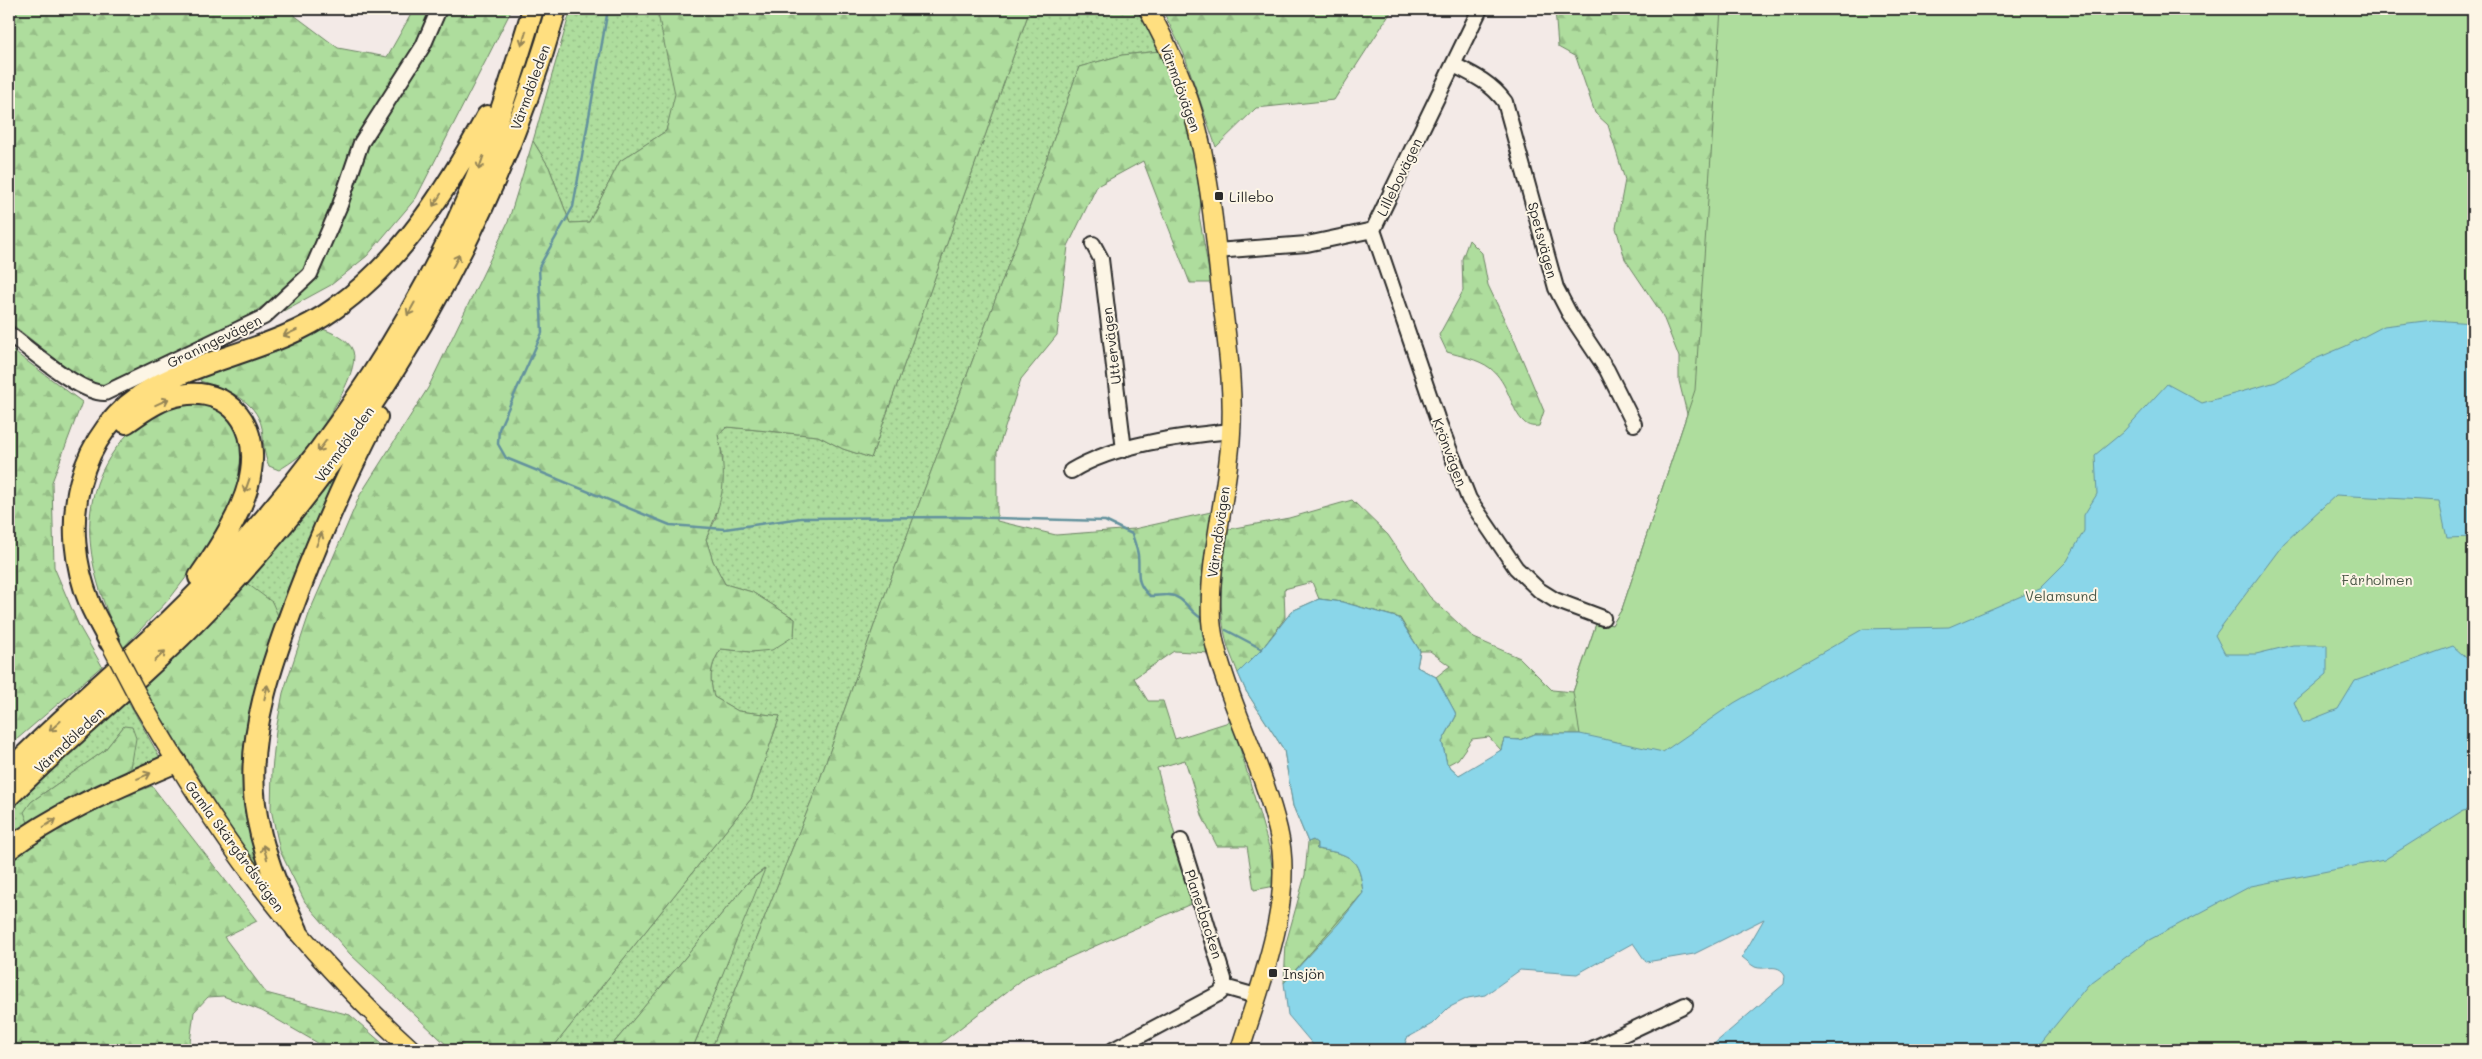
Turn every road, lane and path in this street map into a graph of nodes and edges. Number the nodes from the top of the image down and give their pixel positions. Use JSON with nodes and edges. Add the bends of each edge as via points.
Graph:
{"nodes":[{"id":1,"x":439,"y":9,"type":"edge"},
{"id":2,"x":533,"y":9,"type":"edge"},
{"id":3,"x":556,"y":9,"type":"edge"},
{"id":4,"x":1148,"y":9,"type":"edge"},
{"id":5,"x":1480,"y":9,"type":"edge"},
{"id":6,"x":1454,"y":65,"type":"junction"},
{"id":7,"x":514,"y":68,"type":"junction"},
{"id":8,"x":1372,"y":230,"type":"junction"},
{"id":9,"x":1093,"y":244,"type":"dead end"},
{"id":10,"x":1216,"y":252,"type":"junction"},
{"id":11,"x":433,"y":304,"type":"junction"},
{"id":12,"x":9,"y":334,"type":"edge"},
{"id":13,"x":1634,"y":424,"type":"dead end"},
{"id":14,"x":1232,"y":431,"type":"junction"},
{"id":15,"x":1124,"y":450,"type":"junction"},
{"id":16,"x":1071,"y":471,"type":"dead end"},
{"id":17,"x":1603,"y":618,"type":"dead end"},
{"id":18,"x":162,"y":629,"type":"junction"},
{"id":19,"x":109,"y":640,"type":"junction"},
{"id":20,"x":176,"y":762,"type":"junction"},
{"id":21,"x":9,"y":772,"type":"edge"},
{"id":22,"x":9,"y":796,"type":"edge"},
{"id":23,"x":1180,"y":840,"type":"dead end"},
{"id":24,"x":9,"y":849,"type":"edge"},
{"id":25,"x":297,"y":930,"type":"junction"},
{"id":26,"x":1224,"y":987,"type":"junction"},
{"id":27,"x":1256,"y":996,"type":"junction"},
{"id":28,"x":1685,"y":1005,"type":"dead end"},
{"id":29,"x":412,"y":1050,"type":"edge"},
{"id":30,"x":1113,"y":1050,"type":"edge"},
{"id":31,"x":1243,"y":1050,"type":"edge"},
{"id":32,"x":1593,"y":1050,"type":"edge"}],
"edges":[{"from":1,"to":12,"type":"street","name":"Graningevägen","via":[[423,46],[361,143],[340,205],[310,274],[264,317],[105,393],[92,392],[78,385]]},
{"from":2,"to":7,"type":"highway","name":"Värmdöleden","one_way":true},
{"from":11,"to":3,"type":"highway","name":"Värmdöleden","one_way":true,"via":[[472,231],[502,164],[543,54]]},
{"from":4,"to":10,"type":"main road","name":"Värmdövägen","via":[[1192,111],[1204,160]]},
{"from":5,"to":6,"type":"street","name":"Lillebovägen"},
{"from":6,"to":8,"type":"street","name":"Lillebovägen"},
{"from":6,"to":13,"type":"street","name":"Spetsvägen","via":[[1483,79],[1505,102],[1556,288],[1607,370]]},
{"from":7,"to":18,"type":"highway","name":"Värmdöleden","one_way":true,"via":[[477,175],[442,250],[369,378],[288,491],[233,556]]},
{"from":7,"to":19,"type":"highway","one_way":true,"via":[[465,157],[426,217],[364,285],[333,310],[304,327],[153,387],[122,410],[99,436],[86,460],[78,489],[73,516],[74,541],[90,604]]},
{"from":8,"to":10,"type":"street","name":"Lillebovägen","via":[[1307,244]]},
{"from":8,"to":17,"type":"street","name":"Krönvägen","via":[[1437,418],[1469,499],[1516,568],[1539,590],[1555,600]]},
{"from":9,"to":15,"type":"street","name":"Uttervägen","via":[[1101,259]]},
{"from":10,"to":14,"type":"main road","name":"Värmdövägen","via":[[1231,370]]},
{"from":22,"to":11,"type":"highway","name":"Värmdöleden","one_way":true,"via":[[157,659],[228,589],[272,538],[369,410]]},
{"from":25,"to":11,"type":"highway","one_way":true,"via":[[272,876],[259,828],[254,775],[261,711],[285,627],[327,518]]},
{"from":14,"to":15,"type":"street","via":[[1181,437]]},
{"from":14,"to":27,"type":"main road","name":"Värmdövägen","via":[[1212,562],[1212,624],[1227,685],[1278,831],[1283,871],[1283,892],[1274,937]]},
{"from":15,"to":16,"type":"street","via":[[1087,461]]},
{"from":19,"to":18,"type":"highway","one_way":true,"via":[[86,572],[81,542],[81,516],[95,463],[124,424],[145,410],[168,398],[189,393],[206,394],[236,409],[245,422],[251,438],[251,474],[229,529],[210,562]]},
{"from":18,"to":21,"type":"highway","name":"Värmdöleden","one_way":true},
{"from":19,"to":20,"type":"main road","name":"Gamla Skärgårdsvägen","bridge":true},
{"from":24,"to":20,"type":"highway","one_way":true,"via":[[64,814]]},
{"from":20,"to":25,"type":"main road","name":"Gamla Skärgårdsvägen","via":[[258,882]]},
{"from":23,"to":26,"type":"street","name":"Planetbacken"},
{"from":25,"to":29,"type":"main road","name":"Gamla Skärgårdsvägen","via":[[372,1012]]},
{"from":26,"to":27,"type":"street"},
{"from":26,"to":30,"type":"street","via":[[1220,993]]},
{"from":27,"to":31,"type":"main road","name":"Värmdövägen"},
{"from":28,"to":32,"type":"street"}]}
